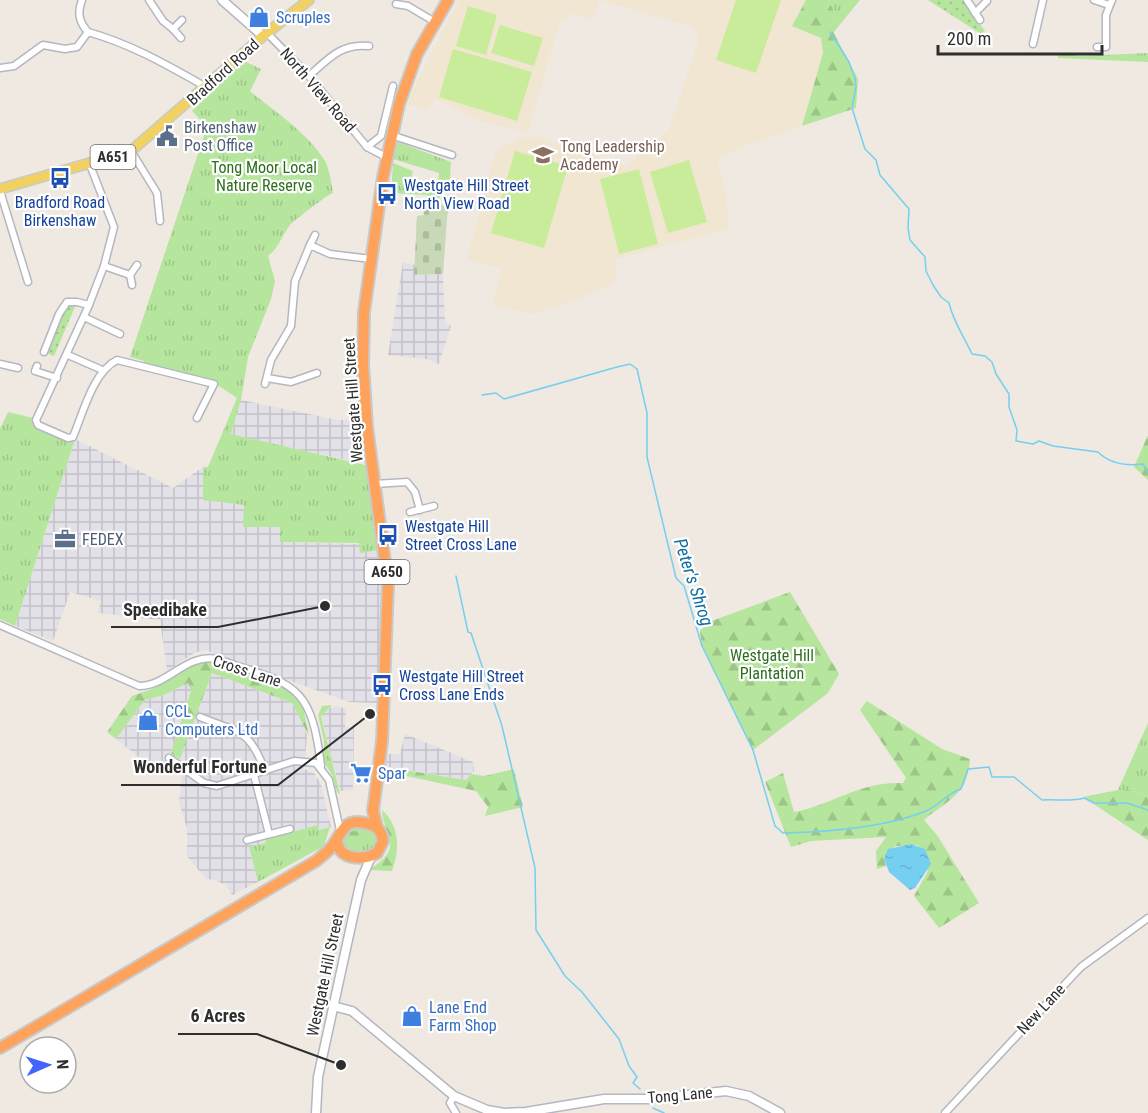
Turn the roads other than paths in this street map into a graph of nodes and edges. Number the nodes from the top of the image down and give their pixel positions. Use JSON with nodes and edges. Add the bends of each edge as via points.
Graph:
{"nodes":[{"id":1,"x":81,"y":0,"type":"edge"},
{"id":2,"x":150,"y":0,"type":"edge"},
{"id":3,"x":222,"y":0,"type":"edge"},
{"id":4,"x":309,"y":0,"type":"edge"},
{"id":5,"x":448,"y":0,"type":"edge"},
{"id":6,"x":967,"y":0,"type":"edge"},
{"id":7,"x":1043,"y":0,"type":"edge"},
{"id":8,"x":1094,"y":0,"type":"edge"},
{"id":9,"x":987,"y":1,"type":"edge"},
{"id":10,"x":1110,"y":3,"type":"edge"},
{"id":11,"x":396,"y":4,"type":"dead end"},
{"id":12,"x":975,"y":13,"type":"junction"},
{"id":13,"x":182,"y":20,"type":"dead end"},
{"id":14,"x":980,"y":20,"type":"dead end"},
{"id":15,"x":435,"y":22,"type":"junction"},
{"id":16,"x":173,"y":29,"type":"junction"},
{"id":17,"x":88,"y":32,"type":"junction"},
{"id":18,"x":265,"y":35,"type":"junction"},
{"id":19,"x":181,"y":38,"type":"dead end"},
{"id":20,"x":1033,"y":44,"type":"dead end"},
{"id":21,"x":369,"y":46,"type":"dead end"},
{"id":22,"x":1097,"y":47,"type":"dead end"},
{"id":23,"x":0,"y":68,"type":"edge"},
{"id":24,"x":309,"y":76,"type":"junction"},
{"id":25,"x":393,"y":86,"type":"dead end"},
{"id":26,"x":207,"y":87,"type":"junction"},
{"id":27,"x":391,"y":135,"type":"junction"},
{"id":28,"x":367,"y":147,"type":"junction"},
{"id":29,"x":131,"y":151,"type":"junction"},
{"id":30,"x":452,"y":155,"type":"dead end"},
{"id":31,"x":386,"y":158,"type":"junction"},
{"id":32,"x":90,"y":165,"type":"junction"},
{"id":33,"x":0,"y":190,"type":"edge"},
{"id":34,"x":160,"y":221,"type":"dead end"},
{"id":35,"x":315,"y":235,"type":"dead end"},
{"id":36,"x":310,"y":245,"type":"junction"},
{"id":37,"x":371,"y":259,"type":"junction"},
{"id":38,"x":137,"y":265,"type":"dead end"},
{"id":39,"x":104,"y":266,"type":"junction"},
{"id":40,"x":130,"y":275,"type":"junction"},
{"id":41,"x":28,"y":282,"type":"dead end"},
{"id":42,"x":132,"y":285,"type":"dead end"},
{"id":43,"x":89,"y":305,"type":"junction"},
{"id":44,"x":84,"y":317,"type":"junction"},
{"id":45,"x":120,"y":334,"type":"dead end"},
{"id":46,"x":44,"y":352,"type":"dead end"},
{"id":47,"x":68,"y":355,"type":"junction"},
{"id":48,"x":0,"y":361,"type":"edge"},
{"id":49,"x":37,"y":366,"type":"dead end"},
{"id":50,"x":18,"y":368,"type":"dead end"},
{"id":51,"x":100,"y":369,"type":"dead end"},
{"id":52,"x":317,"y":373,"type":"dead end"},
{"id":53,"x":57,"y":378,"type":"junction"},
{"id":54,"x":197,"y":418,"type":"dead end"},
{"id":55,"x":374,"y":484,"type":"junction"},
{"id":56,"x":434,"y":506,"type":"dead end"},
{"id":57,"x":420,"y":510,"type":"junction"},
{"id":58,"x":410,"y":512,"type":"dead end"},
{"id":59,"x":0,"y":625,"type":"edge"},
{"id":60,"x":200,"y":717,"type":"dead end"},
{"id":61,"x":318,"y":742,"type":"junction"},
{"id":62,"x":169,"y":758,"type":"dead end"},
{"id":63,"x":311,"y":761,"type":"junction"},
{"id":64,"x":321,"y":766,"type":"junction"},
{"id":65,"x":265,"y":771,"type":"junction"},
{"id":66,"x":254,"y":775,"type":"junction"},
{"id":67,"x":337,"y":811,"type":"junction"},
{"id":68,"x":373,"y":811,"type":"junction"},
{"id":69,"x":355,"y":823,"type":"junction"},
{"id":70,"x":377,"y":827,"type":"junction"},
{"id":71,"x":290,"y":829,"type":"dead end"},
{"id":72,"x":269,"y":834,"type":"junction"},
{"id":73,"x":339,"y":834,"type":"junction"},
{"id":74,"x":247,"y":840,"type":"dead end"},
{"id":75,"x":348,"y":856,"type":"junction"},
{"id":76,"x":371,"y":856,"type":"junction"},
{"id":77,"x":316,"y":861,"type":"junction"},
{"id":78,"x":361,"y":880,"type":"junction"},
{"id":79,"x":1148,"y":918,"type":"edge"},
{"id":80,"x":333,"y":1006,"type":"junction"},
{"id":81,"x":0,"y":1048,"type":"edge"},
{"id":82,"x":454,"y":1096,"type":"junction"},
{"id":83,"x":316,"y":1113,"type":"edge"},
{"id":84,"x":456,"y":1113,"type":"edge"},
{"id":85,"x":504,"y":1113,"type":"edge"},
{"id":86,"x":780,"y":1113,"type":"edge"},
{"id":87,"x":945,"y":1113,"type":"edge"}],
"edges":[{"from":1,"to":17,"type":"street","via":[[81,23]]},
{"from":2,"to":16,"type":"street"},
{"from":3,"to":18,"type":"street"},
{"from":4,"to":18,"type":"main road","name":"Bradford Road","number":"A651"},
{"from":5,"to":15,"type":"highway","name":"Westgate Hill Street","number":"A650"},
{"from":6,"to":12,"type":"street"},
{"from":7,"to":20,"type":"street","via":[[1031,30]]},
{"from":8,"to":10,"type":"street"},
{"from":9,"to":12,"type":"street"},
{"from":10,"to":22,"type":"street","via":[[1109,47]]},
{"from":11,"to":15,"type":"street","via":[[408,6]]},
{"from":12,"to":14,"type":"street"},
{"from":13,"to":16,"type":"street"},
{"from":15,"to":27,"type":"highway","name":"Westgate Hill Street","number":"A650","via":[[417,54]]},
{"from":16,"to":19,"type":"street"},
{"from":17,"to":23,"type":"street","via":[[77,48],[44,45],[14,66]]},
{"from":17,"to":26,"type":"street","via":[[118,41]]},
{"from":18,"to":24,"type":"street","name":"North View Road"},
{"from":18,"to":26,"type":"main road","name":"Bradford Road","number":"A651"},
{"from":21,"to":24,"type":"street","via":[[342,48]]},
{"from":24,"to":28,"type":"street","name":"North View Road"},
{"from":25,"to":28,"type":"street","name":"North View Road","via":[[381,136]]},
{"from":26,"to":29,"type":"main road","name":"Bradford Road","number":"A651"},
{"from":27,"to":30,"type":"street"},
{"from":27,"to":31,"type":"highway","name":"Westgate Hill Street","number":"A650"},
{"from":28,"to":31,"type":"street","name":"North View Road"},
{"from":29,"to":32,"type":"main road","name":"Bradford Road","number":"A651"},
{"from":29,"to":34,"type":"street","via":[[157,193]]},
{"from":31,"to":37,"type":"highway","name":"Westgate Hill Street","number":"A650"},
{"from":32,"to":33,"type":"main road","name":"Bradford Road","number":"A651"},
{"from":32,"to":39,"type":"street","via":[[114,227]]},
{"from":33,"to":41,"type":"street"},
{"from":35,"to":36,"type":"street"},
{"from":36,"to":37,"type":"street","via":[[330,254]]},
{"from":36,"to":52,"type":"street","via":[[296,275],[291,326],[272,357],[266,381],[291,382]]},
{"from":37,"to":55,"type":"highway","name":"Westgate Hill Street","number":"A650","via":[[363,364]]},
{"from":38,"to":40,"type":"street"},
{"from":39,"to":40,"type":"street"},
{"from":39,"to":43,"type":"street"},
{"from":40,"to":42,"type":"street"},
{"from":43,"to":44,"type":"street"},
{"from":43,"to":46,"type":"street","via":[[67,302]]},
{"from":44,"to":45,"type":"street"},
{"from":44,"to":47,"type":"street"},
{"from":47,"to":51,"type":"street"},
{"from":47,"to":53,"type":"street"},
{"from":48,"to":50,"type":"street"},
{"from":49,"to":53,"type":"street","via":[[35,371]]},
{"from":53,"to":54,"type":"street","via":[[36,420],[38,425],[68,438],[73,437],[95,385],[109,364],[117,360],[214,384]]},
{"from":55,"to":57,"type":"street","via":[[407,482],[415,492]]},
{"from":55,"to":68,"type":"highway","name":"Westgate Hill Street","number":"A650","via":[[388,584],[383,724]]},
{"from":56,"to":57,"type":"street"},
{"from":57,"to":58,"type":"street"},
{"from":59,"to":61,"type":"street","name":"Cross Lane","via":[[139,686],[157,682],[204,658],[254,672],[299,693],[306,701]]},
{"from":60,"to":65,"type":"street","via":[[250,739]]},
{"from":61,"to":63,"type":"street"},
{"from":61,"to":64,"type":"street","name":"Cross Lane"},
{"from":62,"to":66,"type":"street","via":[[208,785],[225,785]]},
{"from":63,"to":64,"type":"street"},
{"from":63,"to":65,"type":"street","via":[[294,760]]},
{"from":64,"to":67,"type":"street","name":"Cross Lane"},
{"from":65,"to":66,"type":"street"},
{"from":66,"to":72,"type":"street"},
{"from":67,"to":69,"type":"street"},
{"from":67,"to":73,"type":"street","name":"Cross Lane"},
{"from":68,"to":69,"type":"highway"},
{"from":68,"to":70,"type":"highway","name":"Westgate Hill Street","number":"A650"},
{"from":69,"to":70,"type":"highway"},
{"from":69,"to":73,"type":"highway"},
{"from":70,"to":76,"type":"highway","number":"A650","via":[[383,841],[380,850]]},
{"from":71,"to":72,"type":"street"},
{"from":72,"to":74,"type":"street"},
{"from":73,"to":75,"type":"highway","via":[[338,848]]},
{"from":73,"to":77,"type":"highway"},
{"from":75,"to":76,"type":"highway"},
{"from":75,"to":77,"type":"highway"},
{"from":75,"to":78,"type":"street","via":[[359,868]]},
{"from":76,"to":78,"type":"street","name":"Westgate Hill Street"},
{"from":77,"to":81,"type":"highway"},
{"from":78,"to":80,"type":"street","name":"Westgate Hill Street"},
{"from":79,"to":87,"type":"street","name":"New Lane","via":[[1081,967]]},
{"from":80,"to":82,"type":"street","name":"Tong Lane","via":[[352,1011]]},
{"from":80,"to":83,"type":"street","name":"Westgate Hill Street","via":[[318,1077]]},
{"from":82,"to":84,"type":"street","via":[[450,1103]]},
{"from":82,"to":85,"type":"street","name":"Tong Lane"},
{"from":85,"to":86,"type":"street","name":"Tong Lane","via":[[604,1099],[652,1099],[726,1091],[749,1096]]}]}
